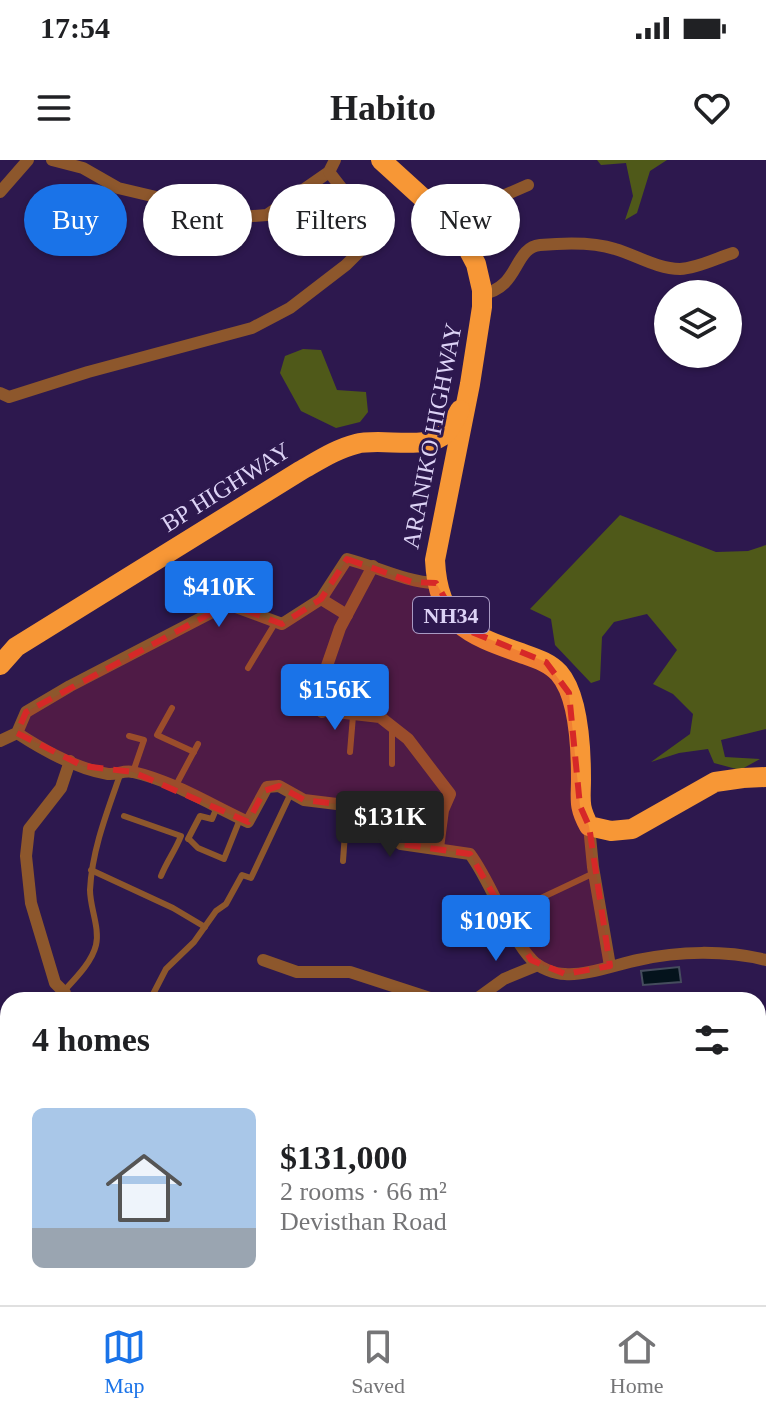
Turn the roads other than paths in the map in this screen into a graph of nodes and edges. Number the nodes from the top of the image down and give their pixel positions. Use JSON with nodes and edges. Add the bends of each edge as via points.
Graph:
{"nodes":[{"id":1,"x":28,"y":160,"type":"edge"},
{"id":2,"x":52,"y":160,"type":"edge"},
{"id":3,"x":381,"y":160,"type":"edge"},
{"id":4,"x":332,"y":166,"type":"edge"},
{"id":5,"x":528,"y":185,"type":"dead end"},
{"id":6,"x":411,"y":187,"type":"edge"},
{"id":7,"x":520,"y":188,"type":"edge"},
{"id":8,"x":0,"y":192,"type":"edge"},
{"id":9,"x":733,"y":253,"type":"dead end"},
{"id":10,"x":472,"y":256,"type":"edge"},
{"id":11,"x":482,"y":294,"type":"junction"},
{"id":12,"x":470,"y":384,"type":"junction"},
{"id":13,"x":0,"y":393,"type":"edge"},
{"id":14,"x":412,"y":443,"type":"junction"},
{"id":15,"x":449,"y":487,"type":"junction"},
{"id":16,"x":373,"y":566,"type":"junction"},
{"id":17,"x":436,"y":583,"type":"junction"},
{"id":18,"x":321,"y":599,"type":"junction"},
{"id":19,"x":347,"y":615,"type":"junction"},
{"id":20,"x":282,"y":624,"type":"junction"},
{"id":21,"x":0,"y":665,"type":"edge"},
{"id":22,"x":248,"y":668,"type":"dead end"},
{"id":23,"x":292,"y":707,"type":"dead end"},
{"id":24,"x":172,"y":708,"type":"dead end"},
{"id":25,"x":322,"y":712,"type":"junction"},
{"id":26,"x":353,"y":716,"type":"junction"},
{"id":27,"x":392,"y":725,"type":"junction"},
{"id":28,"x":17,"y":733,"type":"junction"},
{"id":29,"x":129,"y":736,"type":"dead end"},
{"id":30,"x":0,"y":741,"type":"edge"},
{"id":31,"x":198,"y":744,"type":"dead end"},
{"id":32,"x":194,"y":752,"type":"junction"},
{"id":33,"x":350,"y":752,"type":"dead end"},
{"id":34,"x":70,"y":761,"type":"junction"},
{"id":35,"x":392,"y":764,"type":"dead end"},
{"id":36,"x":127,"y":772,"type":"junction"},
{"id":37,"x":766,"y":777,"type":"edge"},
{"id":38,"x":174,"y":788,"type":"junction"},
{"id":39,"x":292,"y":792,"type":"junction"},
{"id":40,"x":217,"y":806,"type":"junction"},
{"id":41,"x":351,"y":808,"type":"junction"},
{"id":42,"x":124,"y":816,"type":"dead end"},
{"id":43,"x":240,"y":819,"type":"junction"},
{"id":44,"x":589,"y":826,"type":"junction"},
{"id":45,"x":181,"y":836,"type":"junction"},
{"id":46,"x":189,"y":839,"type":"junction"},
{"id":47,"x":438,"y":848,"type":"junction"},
{"id":48,"x":343,"y":861,"type":"dead end"},
{"id":49,"x":91,"y":870,"type":"junction"},
{"id":50,"x":594,"y":873,"type":"junction"},
{"id":51,"x":161,"y":876,"type":"dead end"},
{"id":52,"x":505,"y":915,"type":"junction"},
{"id":53,"x":205,"y":927,"type":"junction"},
{"id":54,"x":263,"y":960,"type":"dead end"},
{"id":55,"x":766,"y":960,"type":"edge"},
{"id":56,"x":538,"y":965,"type":"junction"},
{"id":57,"x":610,"y":966,"type":"junction"},
{"id":58,"x":58,"y":992,"type":"edge"},
{"id":59,"x":63,"y":992,"type":"edge"},
{"id":60,"x":154,"y":992,"type":"edge"},
{"id":61,"x":411,"y":992,"type":"edge"},
{"id":62,"x":486,"y":992,"type":"edge"}],
"edges":[{"from":1,"to":8,"type":"street"},
{"from":2,"to":4,"type":"street","via":[[83,168],[118,188],[241,217],[267,215]]},
{"from":3,"to":6,"type":"highway","name":"ARANIKO HIGHWAY","number":"NH34"},
{"from":4,"to":13,"type":"street","via":[[358,209],[368,243],[290,308],[252,328],[9,397]]},
{"from":5,"to":7,"type":"street"},
{"from":9,"to":11,"type":"street","via":[[679,269],[604,246],[540,245],[528,249],[502,288]]},
{"from":10,"to":11,"type":"highway","name":"ARANIKO HIGHWAY","number":"NH34"},
{"from":11,"to":12,"type":"highway","name":"ARANIKO HIGHWAY","number":"NH34"},
{"from":12,"to":14,"type":"highway","name":"BP HIGHWAY","via":[[447,432],[433,442]]},
{"from":12,"to":15,"type":"highway","name":"ARANIKO HIGHWAY","number":"NH34"},
{"from":14,"to":15,"type":"highway","via":[[436,457]]},
{"from":14,"to":21,"type":"highway","name":"BP HIGHWAY","via":[[372,441],[340,449],[16,647]]},
{"from":15,"to":17,"type":"highway","name":"ARANIKO HIGHWAY","number":"NH34","via":[[435,560]]},
{"from":16,"to":17,"type":"street","via":[[412,582]]},
{"from":16,"to":18,"type":"street","via":[[347,559]]},
{"from":16,"to":19,"type":"street"},
{"from":17,"to":44,"type":"highway","number":"NH34","via":[[445,607],[462,628],[546,662],[560,674],[574,702],[578,794]]},
{"from":18,"to":19,"type":"street"},
{"from":18,"to":20,"type":"street"},
{"from":19,"to":25,"type":"street","via":[[319,689],[325,697]]},
{"from":20,"to":22,"type":"lane","via":[[274,625]]},
{"from":20,"to":28,"type":"street","via":[[228,604],[26,712]]},
{"from":23,"to":25,"type":"street"},
{"from":24,"to":32,"type":"lane","via":[[157,735]]},
{"from":25,"to":26,"type":"street"},
{"from":26,"to":27,"type":"street","via":[[380,717]]},
{"from":26,"to":33,"type":"lane"},
{"from":27,"to":35,"type":"lane"},
{"from":27,"to":47,"type":"street","via":[[450,794]]},
{"from":28,"to":30,"type":"street"},
{"from":28,"to":34,"type":"street"},
{"from":29,"to":36,"type":"lane","via":[[144,740]]},
{"from":31,"to":32,"type":"lane"},
{"from":32,"to":38,"type":"lane"},
{"from":34,"to":36,"type":"street","via":[[105,773]]},
{"from":34,"to":58,"type":"street","via":[[61,788],[29,829],[26,856],[31,903]]},
{"from":36,"to":38,"type":"street"},
{"from":36,"to":49,"type":"lane"},
{"from":37,"to":44,"type":"highway","via":[[715,782],[632,829]]},
{"from":38,"to":40,"type":"street"},
{"from":39,"to":41,"type":"street","via":[[304,800]]},
{"from":39,"to":43,"type":"street","via":[[267,787],[248,822]]},
{"from":39,"to":53,"type":"lane","via":[[251,878],[242,875]]},
{"from":40,"to":43,"type":"street"},
{"from":40,"to":46,"type":"lane","via":[[212,819],[200,816]]},
{"from":41,"to":47,"type":"street","via":[[401,844]]},
{"from":41,"to":48,"type":"lane"},
{"from":42,"to":45,"type":"lane"},
{"from":43,"to":46,"type":"lane","via":[[224,859]]},
{"from":44,"to":50,"type":"street"},
{"from":45,"to":46,"type":"lane"},
{"from":45,"to":51,"type":"lane"},
{"from":47,"to":52,"type":"street","via":[[470,854]]},
{"from":49,"to":53,"type":"lane"},
{"from":49,"to":59,"type":"lane","via":[[95,949]]},
{"from":50,"to":52,"type":"lane"},
{"from":50,"to":57,"type":"street"},
{"from":52,"to":56,"type":"street"},
{"from":53,"to":60,"type":"lane","via":[[166,969]]},
{"from":54,"to":61,"type":"street","via":[[297,972],[350,972]]},
{"from":55,"to":57,"type":"street","via":[[689,954]]},
{"from":56,"to":57,"type":"street","via":[[565,974]]},
{"from":56,"to":62,"type":"street"}]}
